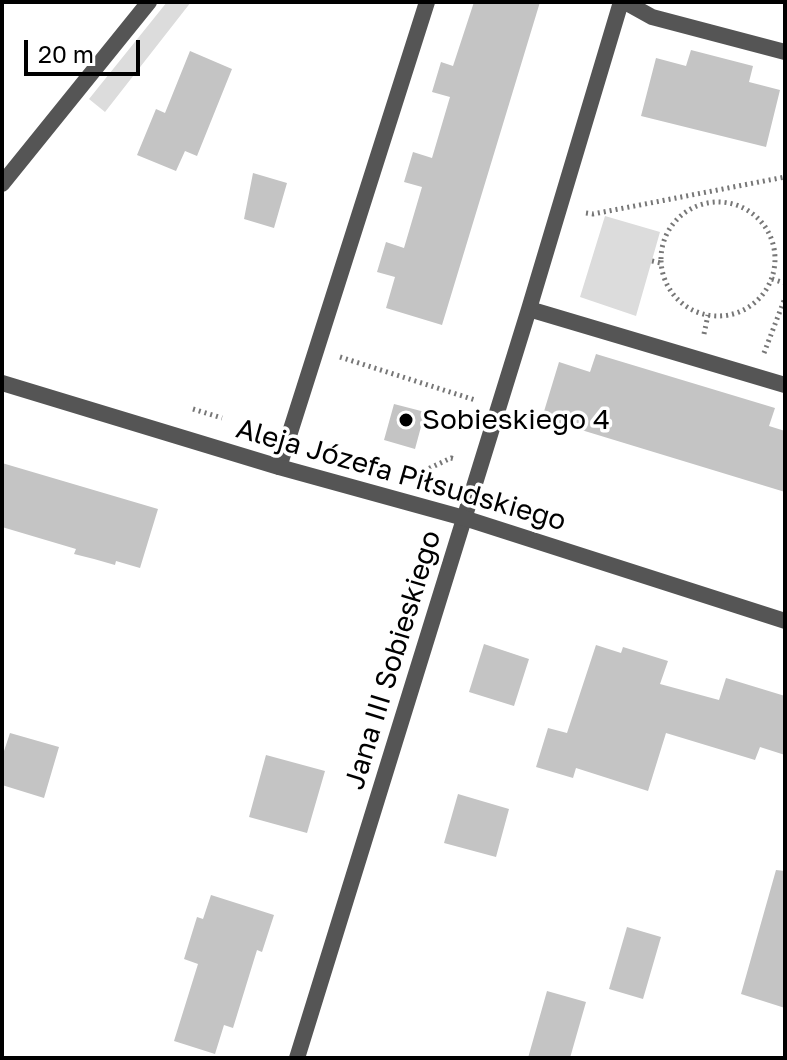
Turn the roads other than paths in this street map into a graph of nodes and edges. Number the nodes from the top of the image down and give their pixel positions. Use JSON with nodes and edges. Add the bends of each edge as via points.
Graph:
{"nodes":[{"id":1,"x":149,"y":2,"type":"edge"},
{"id":2,"x":427,"y":2,"type":"edge"},
{"id":3,"x":623,"y":2,"type":"edge"},
{"id":4,"x":785,"y":52,"type":"edge"},
{"id":5,"x":2,"y":184,"type":"edge"},
{"id":6,"x":529,"y":309,"type":"junction"},
{"id":7,"x":2,"y":383,"type":"edge"},
{"id":8,"x":785,"y":385,"type":"edge"},
{"id":9,"x":279,"y":467,"type":"junction"},
{"id":10,"x":464,"y":518,"type":"junction"},
{"id":11,"x":785,"y":621,"type":"edge"},
{"id":12,"x":297,"y":1058,"type":"edge"}],
"edges":[{"from":1,"to":5,"type":"street"},
{"from":2,"to":9,"type":"street"},
{"from":3,"to":4,"type":"street","via":[[652,17]]},
{"from":3,"to":6,"type":"street","name":"Jana III Sobieskiego"},
{"from":6,"to":8,"type":"street"},
{"from":6,"to":10,"type":"street","name":"Jana III Sobieskiego"},
{"from":7,"to":9,"type":"street","name":"Aleja Józefa Piłsudskiego"},
{"from":9,"to":10,"type":"street","name":"Aleja Józefa Piłsudskiego"},
{"from":10,"to":11,"type":"street","name":"Aleja Józefa Piłsudskiego"},
{"from":10,"to":12,"type":"street","name":"Jana III Sobieskiego"}]}
